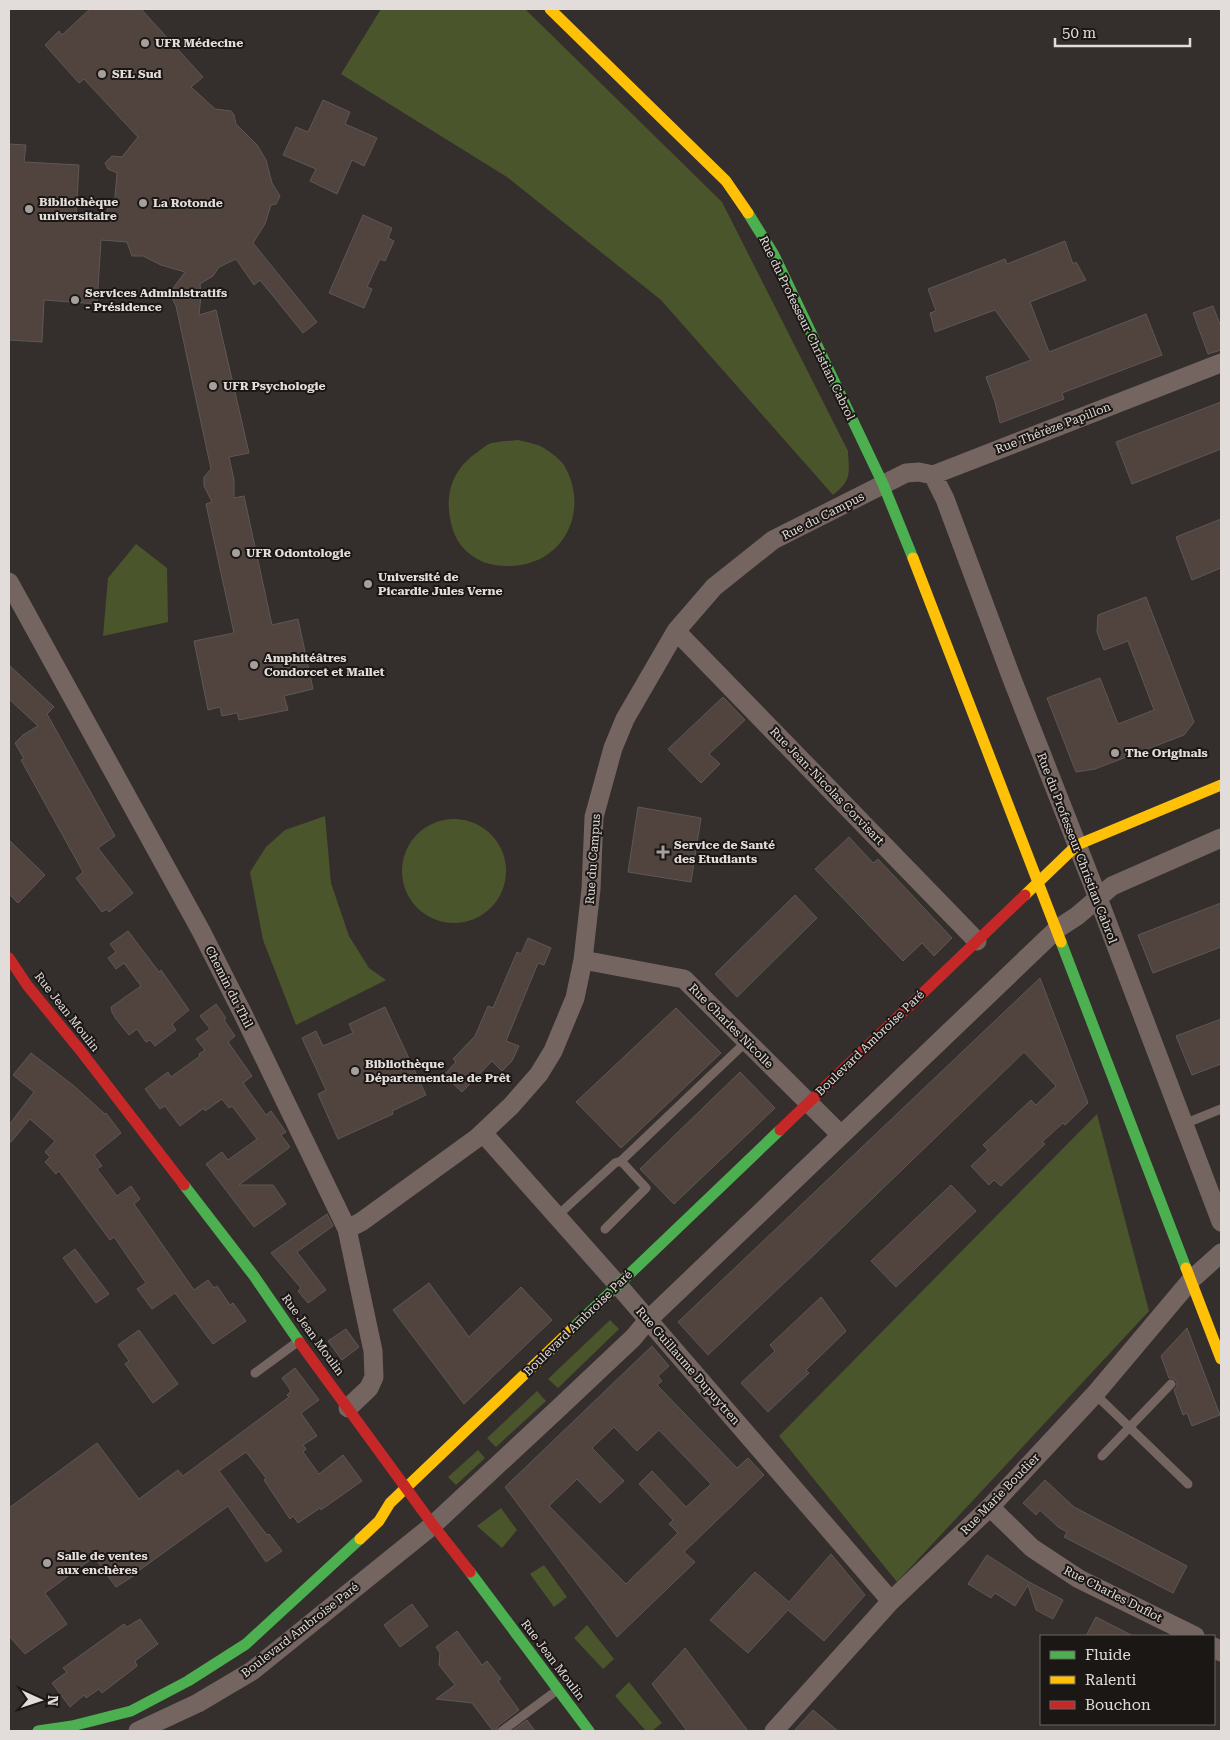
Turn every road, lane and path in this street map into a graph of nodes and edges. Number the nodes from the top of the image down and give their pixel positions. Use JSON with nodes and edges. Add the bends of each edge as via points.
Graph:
{"nodes":[{"id":1,"x":550,"y":9,"type":"edge"},
{"id":2,"x":1221,"y":363,"type":"edge"},
{"id":3,"x":933,"y":475,"type":"junction"},
{"id":4,"x":883,"y":484,"type":"junction"},
{"id":5,"x":9,"y":582,"type":"edge"},
{"id":6,"x":676,"y":631,"type":"junction"},
{"id":7,"x":1221,"y":785,"type":"edge"},
{"id":8,"x":1221,"y":838,"type":"edge"},
{"id":9,"x":1077,"y":845,"type":"junction"},
{"id":10,"x":1038,"y":882,"type":"junction"},
{"id":11,"x":1098,"y":898,"type":"junction"},
{"id":12,"x":1057,"y":930,"type":"junction"},
{"id":13,"x":977,"y":941,"type":"junction"},
{"id":14,"x":9,"y":958,"type":"edge"},
{"id":15,"x":583,"y":960,"type":"junction"},
{"id":16,"x":747,"y":1041,"type":"junction"},
{"id":17,"x":809,"y":1102,"type":"junction"},
{"id":18,"x":1221,"y":1109,"type":"edge"},
{"id":19,"x":1184,"y":1124,"type":"junction"},
{"id":20,"x":483,"y":1133,"type":"junction"},
{"id":21,"x":842,"y":1135,"type":"junction"},
{"id":22,"x":621,"y":1161,"type":"junction"},
{"id":23,"x":557,"y":1216,"type":"junction"},
{"id":24,"x":1221,"y":1222,"type":"edge"},
{"id":25,"x":347,"y":1229,"type":"junction"},
{"id":26,"x":605,"y":1229,"type":"dead end"},
{"id":27,"x":1221,"y":1253,"type":"edge"},
{"id":28,"x":1191,"y":1280,"type":"junction"},
{"id":29,"x":618,"y":1285,"type":"junction"},
{"id":30,"x":648,"y":1320,"type":"junction"},
{"id":31,"x":299,"y":1341,"type":"junction"},
{"id":32,"x":1221,"y":1359,"type":"edge"},
{"id":33,"x":255,"y":1373,"type":"dead end"},
{"id":34,"x":1171,"y":1384,"type":"dead end"},
{"id":35,"x":1095,"y":1394,"type":"junction"},
{"id":36,"x":348,"y":1408,"type":"junction"},
{"id":37,"x":1131,"y":1428,"type":"junction"},
{"id":38,"x":1102,"y":1456,"type":"dead end"},
{"id":39,"x":1188,"y":1484,"type":"dead end"},
{"id":40,"x":407,"y":1488,"type":"junction"},
{"id":41,"x":990,"y":1508,"type":"junction"},
{"id":42,"x":433,"y":1524,"type":"junction"},
{"id":43,"x":891,"y":1602,"type":"junction"},
{"id":44,"x":1193,"y":1635,"type":"edge"},
{"id":45,"x":558,"y":1690,"type":"junction"},
{"id":46,"x":38,"y":1731,"type":"edge"},
{"id":47,"x":138,"y":1731,"type":"edge"},
{"id":48,"x":502,"y":1731,"type":"edge"},
{"id":49,"x":589,"y":1731,"type":"edge"},
{"id":50,"x":774,"y":1731,"type":"edge"}],
"edges":[{"from":1,"to":4,"type":"street","name":"Rue du Professeur Christian Cabrol","via":[[726,181],[752,218],[774,255]]},
{"from":2,"to":3,"type":"street","name":"Rue Thérèze Papillon"},
{"from":3,"to":4,"type":"street","name":"Rue Thérèze Papillon","via":[[906,473]]},
{"from":3,"to":9,"type":"street","name":"Rue du Professeur Christian Cabrol"},
{"from":4,"to":6,"type":"street","name":"Rue du Campus","via":[[774,540],[714,587]]},
{"from":4,"to":10,"type":"street","name":"Rue du Professeur Christian Cabrol"},
{"from":5,"to":25,"type":"street","name":"Chemin du Thil","via":[[201,931]]},
{"from":6,"to":13,"type":"street","name":"Rue Jean-Nicolas Corvisart"},
{"from":6,"to":15,"type":"street","name":"Rue du Campus","via":[[625,719],[613,748],[594,817],[591,889]]},
{"from":7,"to":9,"type":"street"},
{"from":8,"to":11,"type":"street","name":"Boulevard Ambroise Paré","via":[[1112,886]]},
{"from":9,"to":10,"type":"street","name":"Boulevard Ambroise Paré"},
{"from":9,"to":11,"type":"street","name":"Rue du Professeur Christian Cabrol"},
{"from":10,"to":12,"type":"street","name":"Rue du Professeur Christian Cabrol"},
{"from":10,"to":13,"type":"street","name":"Boulevard Ambroise Paré"},
{"from":11,"to":12,"type":"street","name":"Boulevard Ambroise Paré"},
{"from":11,"to":19,"type":"street","name":"Rue du Professeur Christian Cabrol"},
{"from":12,"to":21,"type":"street","name":"Boulevard Ambroise Paré"},
{"from":12,"to":28,"type":"street","name":"Rue du Professeur Christian Cabrol"},
{"from":13,"to":17,"type":"street","name":"Boulevard Ambroise Paré"},
{"from":14,"to":31,"type":"street","name":"Rue Jean Moulin","via":[[254,1276]]},
{"from":15,"to":16,"type":"street","name":"Rue Charles Nicolle","via":[[684,979]]},
{"from":15,"to":20,"type":"street","name":"Rue du Campus","via":[[575,998],[540,1074]]},
{"from":16,"to":17,"type":"street","name":"Rue Charles Nicolle"},
{"from":16,"to":22,"type":"lane"},
{"from":17,"to":21,"type":"street","name":"Rue Charles Nicolle"},
{"from":17,"to":29,"type":"street","name":"Boulevard Ambroise Paré"},
{"from":18,"to":19,"type":"lane"},
{"from":19,"to":24,"type":"street","name":"Rue du Professeur Christian Cabrol"},
{"from":20,"to":23,"type":"street","name":"Rue Guillaume Dupuytren"},
{"from":20,"to":25,"type":"street","name":"Rue du Campus"},
{"from":21,"to":30,"type":"street","name":"Boulevard Ambroise Paré"},
{"from":22,"to":23,"type":"lane","via":[[615,1162]]},
{"from":22,"to":26,"type":"lane","via":[[646,1188]]},
{"from":23,"to":29,"type":"street","name":"Rue Guillaume Dupuytren"},
{"from":25,"to":36,"type":"street","name":"Chemin du Thil","via":[[373,1351],[374,1377],[369,1388]]},
{"from":27,"to":28,"type":"street","name":"Rue Marie Boudier"},
{"from":28,"to":32,"type":"street","name":"Rue du Professeur Christian Cabrol"},
{"from":28,"to":35,"type":"street","name":"Rue Marie Boudier"},
{"from":29,"to":30,"type":"street","name":"Rue Guillaume Dupuytren"},
{"from":29,"to":40,"type":"street","name":"Boulevard Ambroise Paré"},
{"from":30,"to":42,"type":"street","name":"Boulevard Ambroise Paré","via":[[633,1338]]},
{"from":30,"to":43,"type":"street","name":"Rue Guillaume Dupuytren"},
{"from":31,"to":33,"type":"lane"},
{"from":31,"to":36,"type":"street","name":"Rue Jean Moulin"},
{"from":34,"to":37,"type":"lane"},
{"from":35,"to":37,"type":"lane"},
{"from":35,"to":41,"type":"street","name":"Rue Marie Boudier"},
{"from":36,"to":40,"type":"street","name":"Rue Jean Moulin"},
{"from":37,"to":38,"type":"lane"},
{"from":37,"to":39,"type":"lane"},
{"from":40,"to":42,"type":"street","name":"Rue Jean Moulin"},
{"from":40,"to":46,"type":"street","name":"Boulevard Ambroise Paré","via":[[390,1504],[379,1521],[237,1650],[131,1711]]},
{"from":41,"to":43,"type":"street","name":"Rue Marie Boudier"},
{"from":41,"to":44,"type":"street","name":"Rue Charles Duflot","via":[[1032,1548],[1079,1579]]},
{"from":42,"to":45,"type":"street","name":"Rue Jean Moulin"},
{"from":42,"to":47,"type":"street","name":"Boulevard Ambroise Paré","via":[[252,1670],[198,1703]]},
{"from":43,"to":50,"type":"street","name":"Rue Marie Boudier"},
{"from":45,"to":48,"type":"lane"},
{"from":45,"to":49,"type":"street","name":"Rue Jean Moulin"}]}
